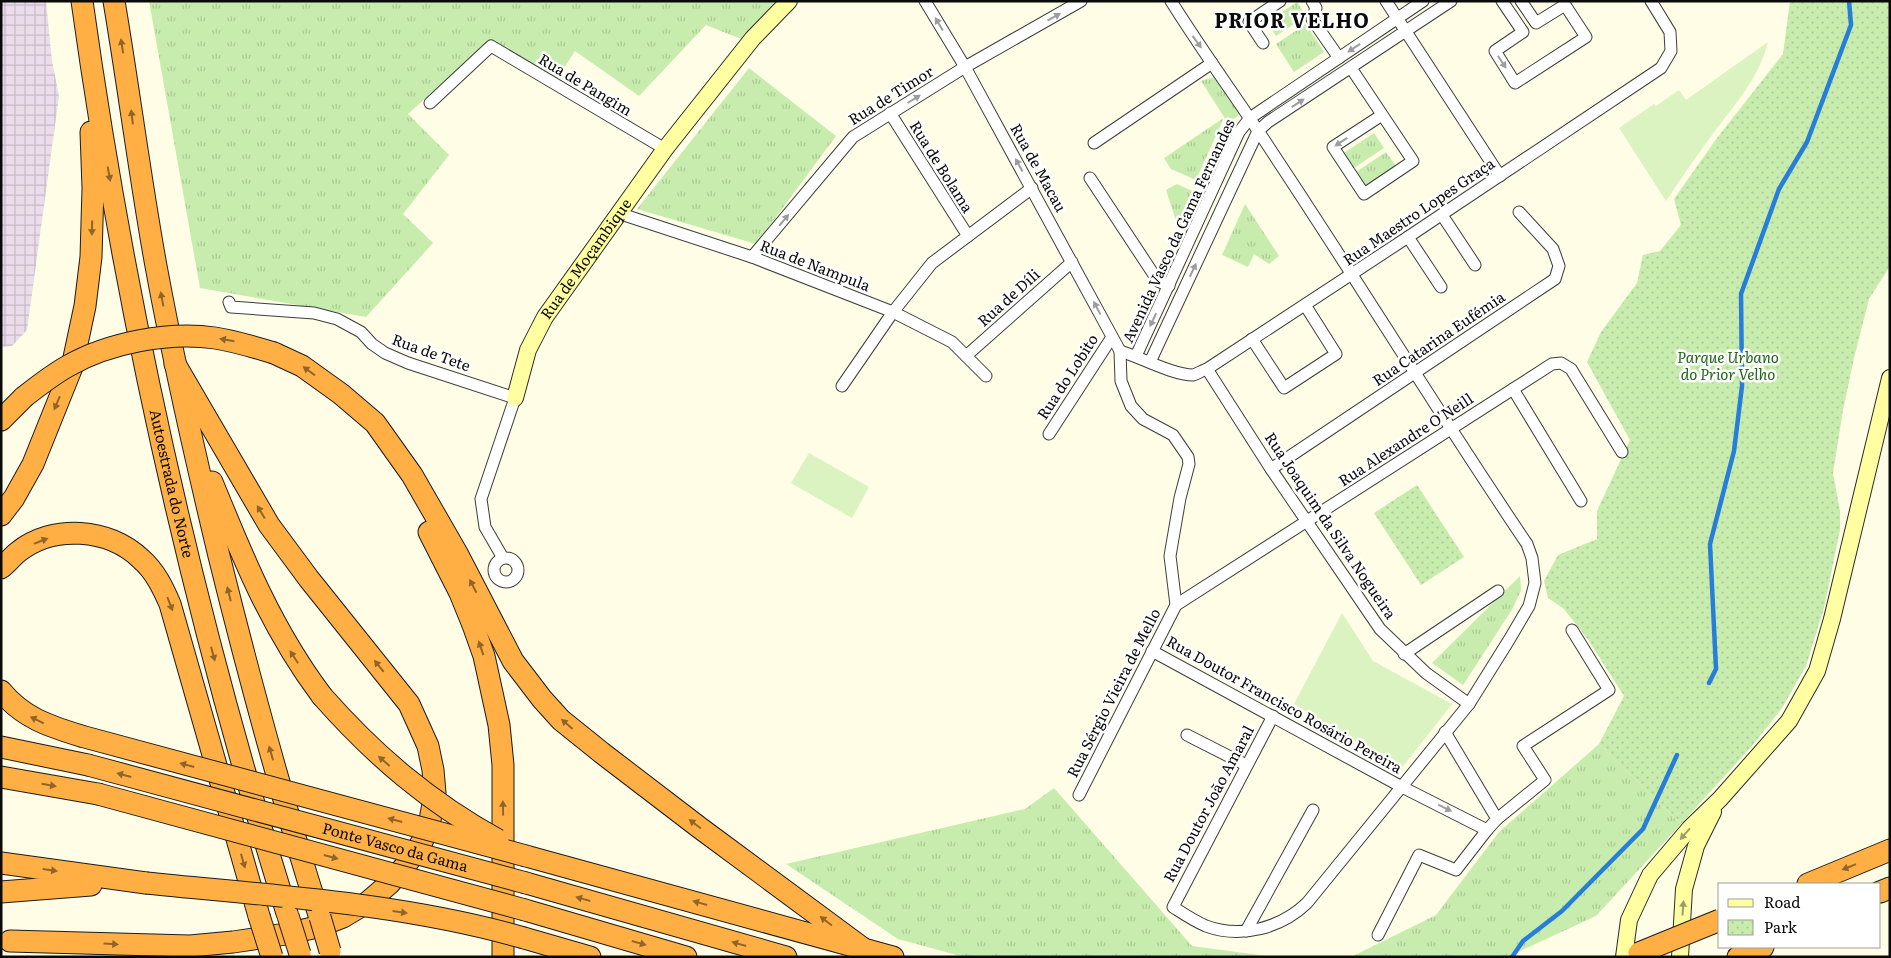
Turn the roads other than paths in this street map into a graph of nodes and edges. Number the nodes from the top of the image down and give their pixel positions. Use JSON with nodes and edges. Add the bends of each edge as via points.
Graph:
{"nodes":[{"id":1,"x":82,"y":1,"type":"edge"},
{"id":2,"x":114,"y":1,"type":"edge"},
{"id":3,"x":789,"y":1,"type":"edge"},
{"id":4,"x":925,"y":1,"type":"edge"},
{"id":5,"x":1081,"y":1,"type":"edge"},
{"id":6,"x":1171,"y":1,"type":"edge"},
{"id":7,"x":1280,"y":1,"type":"edge"},
{"id":8,"x":1312,"y":1,"type":"edge"},
{"id":9,"x":1386,"y":1,"type":"edge"},
{"id":10,"x":1423,"y":1,"type":"edge"},
{"id":11,"x":1451,"y":1,"type":"edge"},
{"id":12,"x":1502,"y":1,"type":"edge"},
{"id":13,"x":1521,"y":1,"type":"edge"},
{"id":14,"x":1650,"y":1,"type":"edge"},
{"id":15,"x":1397,"y":19,"type":"junction"},
{"id":16,"x":1536,"y":23,"type":"junction"},
{"id":17,"x":1406,"y":32,"type":"junction"},
{"id":18,"x":1522,"y":32,"type":"junction"},
{"id":19,"x":1263,"y":43,"type":"dead end"},
{"id":20,"x":1339,"y":58,"type":"junction"},
{"id":21,"x":1212,"y":63,"type":"junction"},
{"id":22,"x":965,"y":67,"type":"junction"},
{"id":23,"x":1351,"y":68,"type":"junction"},
{"id":24,"x":92,"y":74,"type":"junction"},
{"id":25,"x":430,"y":103,"type":"dead end"},
{"id":26,"x":890,"y":114,"type":"junction"},
{"id":27,"x":1382,"y":115,"type":"junction"},
{"id":28,"x":1250,"y":118,"type":"junction"},
{"id":29,"x":1258,"y":131,"type":"junction"},
{"id":30,"x":1094,"y":143,"type":"dead end"},
{"id":31,"x":665,"y":149,"type":"junction"},
{"id":32,"x":1500,"y":176,"type":"junction"},
{"id":33,"x":1090,"y":178,"type":"dead end"},
{"id":34,"x":1032,"y":188,"type":"junction"},
{"id":35,"x":618,"y":212,"type":"junction"},
{"id":36,"x":1519,"y":212,"type":"dead end"},
{"id":37,"x":1442,"y":215,"type":"junction"},
{"id":38,"x":968,"y":236,"type":"junction"},
{"id":39,"x":1408,"y":237,"type":"junction"},
{"id":40,"x":752,"y":257,"type":"junction"},
{"id":41,"x":1072,"y":262,"type":"junction"},
{"id":42,"x":1475,"y":265,"type":"dead end"},
{"id":43,"x":1351,"y":275,"type":"junction"},
{"id":44,"x":1169,"y":286,"type":"junction"},
{"id":45,"x":1441,"y":287,"type":"dead end"},
{"id":46,"x":230,"y":302,"type":"dead end"},
{"id":47,"x":1305,"y":305,"type":"junction"},
{"id":48,"x":893,"y":312,"type":"junction"},
{"id":49,"x":1112,"y":337,"type":"junction"},
{"id":50,"x":1252,"y":339,"type":"junction"},
{"id":51,"x":1120,"y":351,"type":"junction"},
{"id":52,"x":966,"y":356,"type":"junction"},
{"id":53,"x":1136,"y":356,"type":"junction"},
{"id":54,"x":1150,"y":362,"type":"junction"},
{"id":55,"x":175,"y":364,"type":"junction"},
{"id":56,"x":1208,"y":368,"type":"junction"},
{"id":57,"x":1415,"y":373,"type":"junction"},
{"id":58,"x":986,"y":376,"type":"dead end"},
{"id":59,"x":1890,"y":378,"type":"edge"},
{"id":60,"x":842,"y":386,"type":"dead end"},
{"id":61,"x":1513,"y":389,"type":"junction"},
{"id":62,"x":341,"y":394,"type":"junction"},
{"id":63,"x":515,"y":398,"type":"junction"},
{"id":64,"x":1,"y":420,"type":"edge"},
{"id":65,"x":188,"y":423,"type":"junction"},
{"id":66,"x":47,"y":427,"type":"junction"},
{"id":67,"x":1451,"y":429,"type":"junction"},
{"id":68,"x":1049,"y":434,"type":"dead end"},
{"id":69,"x":1622,"y":452,"type":"dead end"},
{"id":70,"x":1272,"y":470,"type":"junction"},
{"id":71,"x":1,"y":492,"type":"edge"},
{"id":72,"x":1581,"y":501,"type":"dead end"},
{"id":73,"x":1,"y":515,"type":"edge"},
{"id":74,"x":1307,"y":522,"type":"junction"},
{"id":75,"x":503,"y":558,"type":"dead end"},
{"id":76,"x":1,"y":568,"type":"edge"},
{"id":77,"x":1498,"y":591,"type":"dead end"},
{"id":78,"x":1176,"y":605,"type":"junction"},
{"id":79,"x":1572,"y":630,"type":"dead end"},
{"id":80,"x":1152,"y":651,"type":"junction"},
{"id":81,"x":1404,"y":654,"type":"junction"},
{"id":82,"x":1,"y":691,"type":"edge"},
{"id":83,"x":1468,"y":704,"type":"junction"},
{"id":84,"x":1273,"y":716,"type":"junction"},
{"id":85,"x":1445,"y":732,"type":"junction"},
{"id":86,"x":1187,"y":735,"type":"dead end"},
{"id":87,"x":1,"y":747,"type":"edge"},
{"id":88,"x":1246,"y":765,"type":"junction"},
{"id":89,"x":1,"y":777,"type":"edge"},
{"id":90,"x":1402,"y":787,"type":"junction"},
{"id":91,"x":1079,"y":795,"type":"dead end"},
{"id":92,"x":1720,"y":799,"type":"junction"},
{"id":93,"x":1313,"y":810,"type":"dead end"},
{"id":94,"x":1497,"y":820,"type":"junction"},
{"id":95,"x":1487,"y":830,"type":"junction"},
{"id":96,"x":1890,"y":850,"type":"edge"},
{"id":97,"x":526,"y":856,"type":"junction"},
{"id":98,"x":1,"y":863,"type":"edge"},
{"id":99,"x":1810,"y":883,"type":"edge"},
{"id":100,"x":146,"y":884,"type":"junction"},
{"id":101,"x":1,"y":892,"type":"edge"},
{"id":102,"x":1718,"y":921,"type":"edge"},
{"id":103,"x":1246,"y":931,"type":"junction"},
{"id":104,"x":1378,"y":935,"type":"dead end"},
{"id":105,"x":6,"y":941,"type":"edge"},
{"id":106,"x":1760,"y":948,"type":"edge"},
{"id":107,"x":865,"y":950,"type":"junction"},
{"id":108,"x":331,"y":954,"type":"edge"},
{"id":109,"x":301,"y":955,"type":"edge"},
{"id":110,"x":83,"y":957,"type":"edge"},
{"id":111,"x":272,"y":957,"type":"edge"},
{"id":112,"x":503,"y":957,"type":"edge"},
{"id":113,"x":590,"y":957,"type":"edge"},
{"id":114,"x":686,"y":957,"type":"edge"},
{"id":115,"x":786,"y":957,"type":"edge"},
{"id":116,"x":893,"y":957,"type":"edge"},
{"id":117,"x":1626,"y":957,"type":"edge"},
{"id":118,"x":1680,"y":957,"type":"edge"},
{"id":119,"x":1738,"y":957,"type":"edge"}],
"edges":[{"from":1,"to":24,"type":"highway","name":"Autoestrada do Norte"},
{"from":55,"to":2,"type":"highway","name":"Autoestrada do Norte","one_way":true,"via":[[140,177]]},
{"from":3,"to":31,"type":"street","name":"Rua de Moçambique","via":[[753,38]]},
{"from":22,"to":4,"type":"street","name":"Rua de Macau","one_way":true},
{"from":22,"to":5,"type":"street","name":"Rua de Timor","one_way":true},
{"from":6,"to":21,"type":"street","one_way":true},
{"from":7,"to":19,"type":"street","via":[[1249,22]]},
{"from":8,"to":20,"type":"street","via":[[1316,8],[1312,19]]},
{"from":9,"to":15,"type":"street"},
{"from":10,"to":15,"type":"street","name":"Avenida Vasco da Gama Fernandes"},
{"from":11,"to":17,"type":"street","name":"Avenida Vasco da Gama Fernandes"},
{"from":12,"to":18,"type":"street"},
{"from":13,"to":16,"type":"street"},
{"from":14,"to":32,"type":"street","name":"Rua Maestro Lopes Graça","via":[[1670,32],[1671,51],[1661,68]]},
{"from":15,"to":17,"type":"street"},
{"from":15,"to":20,"type":"street","name":"Avenida Vasco da Gama Fernandes","one_way":true},
{"from":16,"to":18,"type":"street"},
{"from":18,"to":16,"type":"street","one_way":true,"via":[[1495,51],[1516,83],[1586,37],[1565,4]]},
{"from":17,"to":23,"type":"street","name":"Avenida Vasco da Gama Fernandes"},
{"from":17,"to":32,"type":"street"},
{"from":20,"to":28,"type":"street","name":"Avenida Vasco da Gama Fernandes"},
{"from":21,"to":28,"type":"street"},
{"from":21,"to":30,"type":"street"},
{"from":26,"to":22,"type":"street","name":"Rua de Timor","one_way":true},
{"from":34,"to":22,"type":"street","name":"Rua de Macau","one_way":true},
{"from":23,"to":27,"type":"street"},
{"from":29,"to":23,"type":"street","name":"Avenida Vasco da Gama Fernandes","one_way":true},
{"from":24,"to":66,"type":"highway","one_way":true,"via":[[91,257],[85,306],[72,367]]},
{"from":24,"to":109,"type":"highway","name":"Autoestrada do Norte","one_way":true,"bridge":true,"via":[[146,373],[176,505],[232,726]]},
{"from":25,"to":31,"type":"street","name":"Rua de Pangim","via":[[490,46]]},
{"from":26,"to":38,"type":"street","name":"Rua de Bolama"},
{"from":40,"to":26,"type":"street","name":"Rua de Timor","one_way":true,"via":[[853,137]]},
{"from":27,"to":27,"type":"street","one_way":true,"via":[[1333,147],[1364,194],[1412,161]]},
{"from":28,"to":29,"type":"street"},
{"from":28,"to":44,"type":"street","name":"Avenida Vasco da Gama Fernandes","via":[[1240,132]]},
{"from":29,"to":43,"type":"street"},
{"from":54,"to":29,"type":"street","name":"Avenida Vasco da Gama Fernandes","one_way":true},
{"from":31,"to":35,"type":"street","name":"Rua de Moçambique"},
{"from":32,"to":37,"type":"street","name":"Rua Maestro Lopes Graça"},
{"from":33,"to":44,"type":"street","via":[[1158,280]]},
{"from":34,"to":38,"type":"street"},
{"from":34,"to":41,"type":"street","name":"Rua de Macau"},
{"from":35,"to":40,"type":"street","name":"Rua de Nampula"},
{"from":35,"to":63,"type":"street","name":"Rua de Moçambique","via":[[536,332]]},
{"from":36,"to":57,"type":"street","name":"Rua Catarina Eufémia","via":[[1553,249],[1559,266],[1555,279]]},
{"from":37,"to":39,"type":"street","name":"Rua Maestro Lopes Graça"},
{"from":37,"to":42,"type":"street"},
{"from":38,"to":48,"type":"street","via":[[932,263]]},
{"from":39,"to":43,"type":"street","name":"Rua Maestro Lopes Graça"},
{"from":39,"to":45,"type":"street"},
{"from":40,"to":48,"type":"street","name":"Rua de Nampula"},
{"from":49,"to":41,"type":"street","name":"Rua de Macau","one_way":true},
{"from":41,"to":52,"type":"street","name":"Rua de Díli"},
{"from":43,"to":47,"type":"street","name":"Rua Maestro Lopes Graça"},
{"from":43,"to":57,"type":"street"},
{"from":44,"to":53,"type":"street","name":"Avenida Vasco da Gama Fernandes","one_way":true},
{"from":46,"to":63,"type":"street","name":"Rua de Tete","via":[[231,306],[314,313],[337,319],[360,332],[385,353]]},
{"from":47,"to":50,"type":"street","name":"Rua Maestro Lopes Graça"},
{"from":47,"to":50,"type":"street","via":[[1336,354],[1284,388]]},
{"from":48,"to":52,"type":"street","name":"Rua de Nampula","via":[[952,342]]},
{"from":48,"to":60,"type":"street"},
{"from":49,"to":51,"type":"street","name":"Rua de Macau"},
{"from":49,"to":68,"type":"street","name":"Rua do Lobito"},
{"from":50,"to":56,"type":"street","name":"Rua Maestro Lopes Graça"},
{"from":51,"to":53,"type":"street","name":"Rua Maestro Lopes Graça"},
{"from":51,"to":78,"type":"street","via":[[1121,381],[1131,406],[1143,420],[1173,435],[1190,462],[1170,556]]},
{"from":52,"to":58,"type":"street","name":"Rua de Nampula"},
{"from":53,"to":54,"type":"street","name":"Rua Maestro Lopes Graça"},
{"from":54,"to":56,"type":"street","name":"Rua Maestro Lopes Graça","via":[[1193,375]]},
{"from":55,"to":65,"type":"highway","name":"Autoestrada do Norte"},
{"from":105,"to":55,"type":"highway","one_way":true,"via":[[190,946],[234,942],[316,927],[343,917],[389,884],[422,842],[430,820],[435,793],[433,770],[428,746],[409,704],[269,524]]},
{"from":56,"to":70,"type":"street","name":"Rua Joaquim da Silva Nogueira"},
{"from":57,"to":67,"type":"street"},
{"from":57,"to":70,"type":"street","name":"Rua Catarina Eufémia"},
{"from":59,"to":92,"type":"street","via":[[1817,671],[1788,720]]},
{"from":61,"to":67,"type":"street","name":"Rua Alexandre O'Neill"},
{"from":61,"to":69,"type":"street","name":"Rua Alexandre O'Neill","via":[[1552,364],[1565,365],[1574,373]]},
{"from":61,"to":72,"type":"street"},
{"from":62,"to":64,"type":"highway","one_way":true,"bridge":true,"via":[[302,366],[237,341],[213,337],[155,338],[124,344],[69,365],[24,397]]},
{"from":107,"to":62,"type":"highway","one_way":true,"via":[[561,720],[514,661],[402,459],[375,423]]},
{"from":112,"to":62,"type":"highway","one_way":true,"via":[[503,764],[484,656],[460,593],[398,469],[370,427]]},
{"from":63,"to":75,"type":"street","name":"Rua de Moçambique","via":[[482,499],[485,527]]},
{"from":97,"to":65,"type":"highway","one_way":true,"bridge":true,"via":[[450,812],[415,786],[382,759],[322,696],[267,609]]},
{"from":108,"to":65,"type":"highway","name":"Autoestrada do Norte","one_way":true,"bridge":true,"via":[[243,650]]},
{"from":66,"to":71,"type":"highway"},
{"from":66,"to":73,"type":"highway","via":[[33,464]]},
{"from":67,"to":74,"type":"street","name":"Rua Alexandre O'Neill"},
{"from":67,"to":83,"type":"street","via":[[1527,544],[1535,572],[1530,606]]},
{"from":70,"to":74,"type":"street","name":"Rua Joaquim da Silva Nogueira"},
{"from":74,"to":78,"type":"street","name":"Rua Alexandre O'Neill"},
{"from":74,"to":81,"type":"street","name":"Rua Joaquim da Silva Nogueira","via":[[1380,628]]},
{"from":76,"to":111,"type":"highway","one_way":true,"bridge":true,"via":[[19,552],[41,540],[64,534],[90,533],[118,542],[141,558],[159,580],[173,612]]},
{"from":77,"to":81,"type":"street"},
{"from":78,"to":80,"type":"street","name":"Rua Sérgio Vieira de Mello"},
{"from":79,"to":94,"type":"street","via":[[1609,690],[1523,746],[1545,780]]},
{"from":80,"to":84,"type":"street","name":"Rua Doutor Francisco Rosário Pereira"},
{"from":80,"to":91,"type":"street","name":"Rua Sérgio Vieira de Mello"},
{"from":81,"to":83,"type":"street","name":"Rua Joaquim da Silva Nogueira"},
{"from":97,"to":82,"type":"highway","one_way":true,"bridge":true,"via":[[55,728],[32,718],[12,704]]},
{"from":83,"to":85,"type":"street"},
{"from":84,"to":88,"type":"street","name":"Rua Doutor João Amaral"},
{"from":84,"to":90,"type":"street","name":"Rua Doutor Francisco Rosário Pereira"},
{"from":85,"to":90,"type":"street"},
{"from":85,"to":94,"type":"street"},
{"from":86,"to":88,"type":"street"},
{"from":115,"to":87,"type":"highway","name":"Ponte Vasco da Gama","one_way":true,"bridge":true,"via":[[88,765]]},
{"from":88,"to":103,"type":"street","name":"Rua Doutor João Amaral","via":[[1173,907],[1207,926],[1233,932]]},
{"from":89,"to":114,"type":"highway","name":"Ponte Vasco da Gama","one_way":true,"bridge":true,"via":[[98,794]]},
{"from":90,"to":95,"type":"street","name":"Rua Doutor Francisco Rosário Pereira","one_way":true},
{"from":90,"to":103,"type":"street","via":[[1300,910],[1278,923]]},
{"from":92,"to":117,"type":"street","one_way":true,"via":[[1650,875],[1629,920]]},
{"from":118,"to":92,"type":"street","one_way":true,"via":[[1684,889],[1696,846]]},
{"from":93,"to":103,"type":"street"},
{"from":94,"to":95,"type":"street"},
{"from":95,"to":104,"type":"street","via":[[1456,870],[1419,855]]},
{"from":96,"to":99,"type":"highway","one_way":true},
{"from":107,"to":97,"type":"highway","one_way":true},
{"from":98,"to":100,"type":"highway","one_way":true},
{"from":100,"to":101,"type":"highway"},
{"from":100,"to":113,"type":"highway","one_way":true,"bridge":true,"via":[[335,902],[427,915]]},
{"from":102,"to":117,"type":"highway","bridge":true},
{"from":105,"to":110,"type":"highway"},
{"from":106,"to":119,"type":"highway"},
{"from":107,"to":116,"type":"highway"}]}
